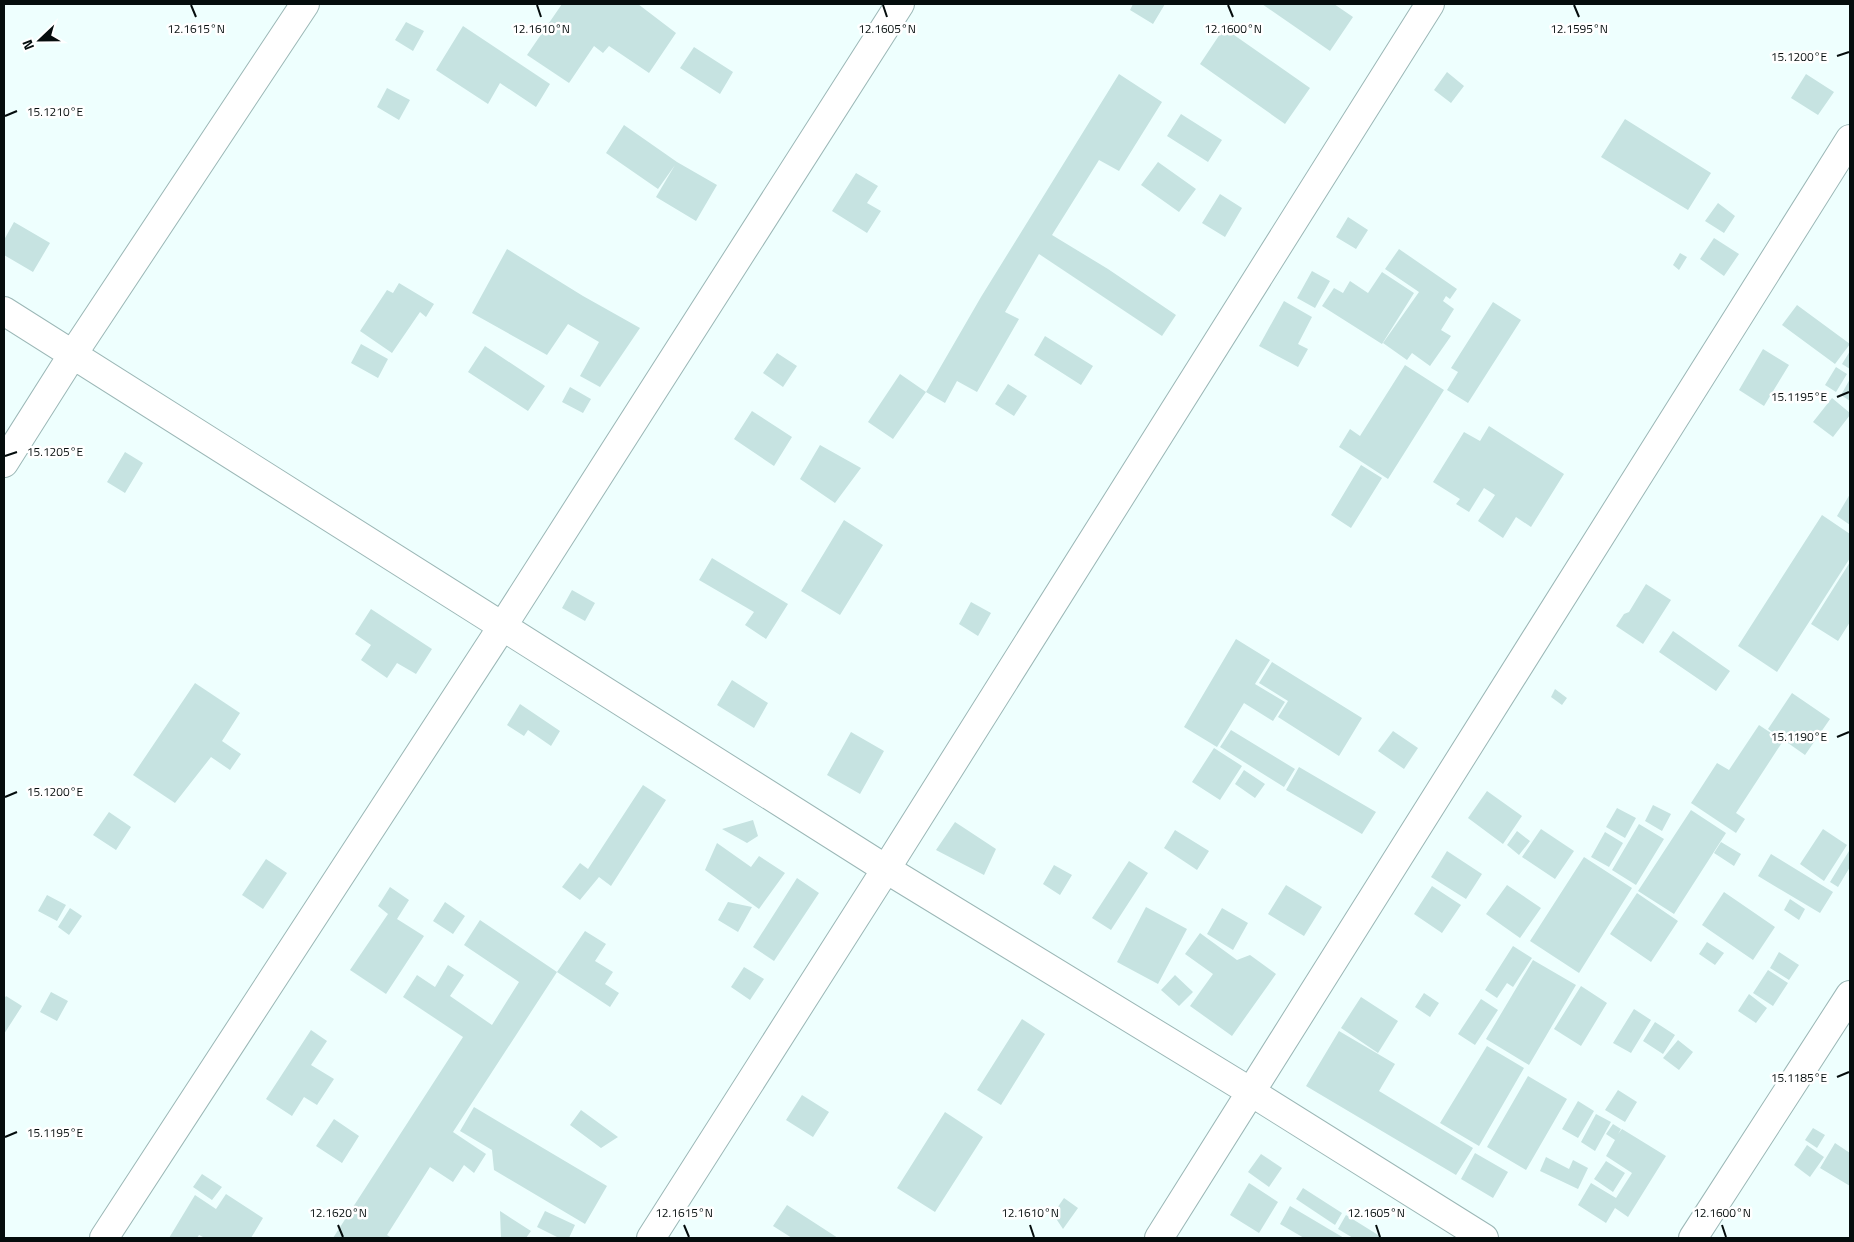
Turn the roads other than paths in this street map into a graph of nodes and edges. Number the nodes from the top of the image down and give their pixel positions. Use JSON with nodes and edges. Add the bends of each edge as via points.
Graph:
{"nodes":[{"id":1,"x":305,"y":4,"type":"edge"},
{"id":2,"x":900,"y":4,"type":"edge"},
{"id":3,"x":1430,"y":4,"type":"edge"},
{"id":4,"x":1850,"y":139,"type":"edge"},
{"id":5,"x":4,"y":311,"type":"edge"},
{"id":6,"x":73,"y":354,"type":"junction"},
{"id":7,"x":4,"y":464,"type":"edge"},
{"id":8,"x":502,"y":627,"type":"junction"},
{"id":9,"x":886,"y":870,"type":"junction"},
{"id":10,"x":1850,"y":996,"type":"edge"},
{"id":11,"x":1251,"y":1092,"type":"junction"},
{"id":12,"x":104,"y":1238,"type":"edge"},
{"id":13,"x":651,"y":1238,"type":"edge"},
{"id":14,"x":1159,"y":1238,"type":"edge"},
{"id":15,"x":1484,"y":1238,"type":"edge"},
{"id":16,"x":1693,"y":1238,"type":"edge"}],
"edges":[{"from":1,"to":6,"type":"street"},
{"from":2,"to":8,"type":"street"},
{"from":3,"to":9,"type":"street"},
{"from":4,"to":11,"type":"street"},
{"from":5,"to":6,"type":"street"},
{"from":6,"to":7,"type":"street"},
{"from":6,"to":8,"type":"street"},
{"from":8,"to":9,"type":"street"},
{"from":8,"to":12,"type":"street"},
{"from":9,"to":11,"type":"street"},
{"from":9,"to":13,"type":"street"},
{"from":10,"to":16,"type":"street"},
{"from":11,"to":14,"type":"street"},
{"from":11,"to":15,"type":"street"}]}
